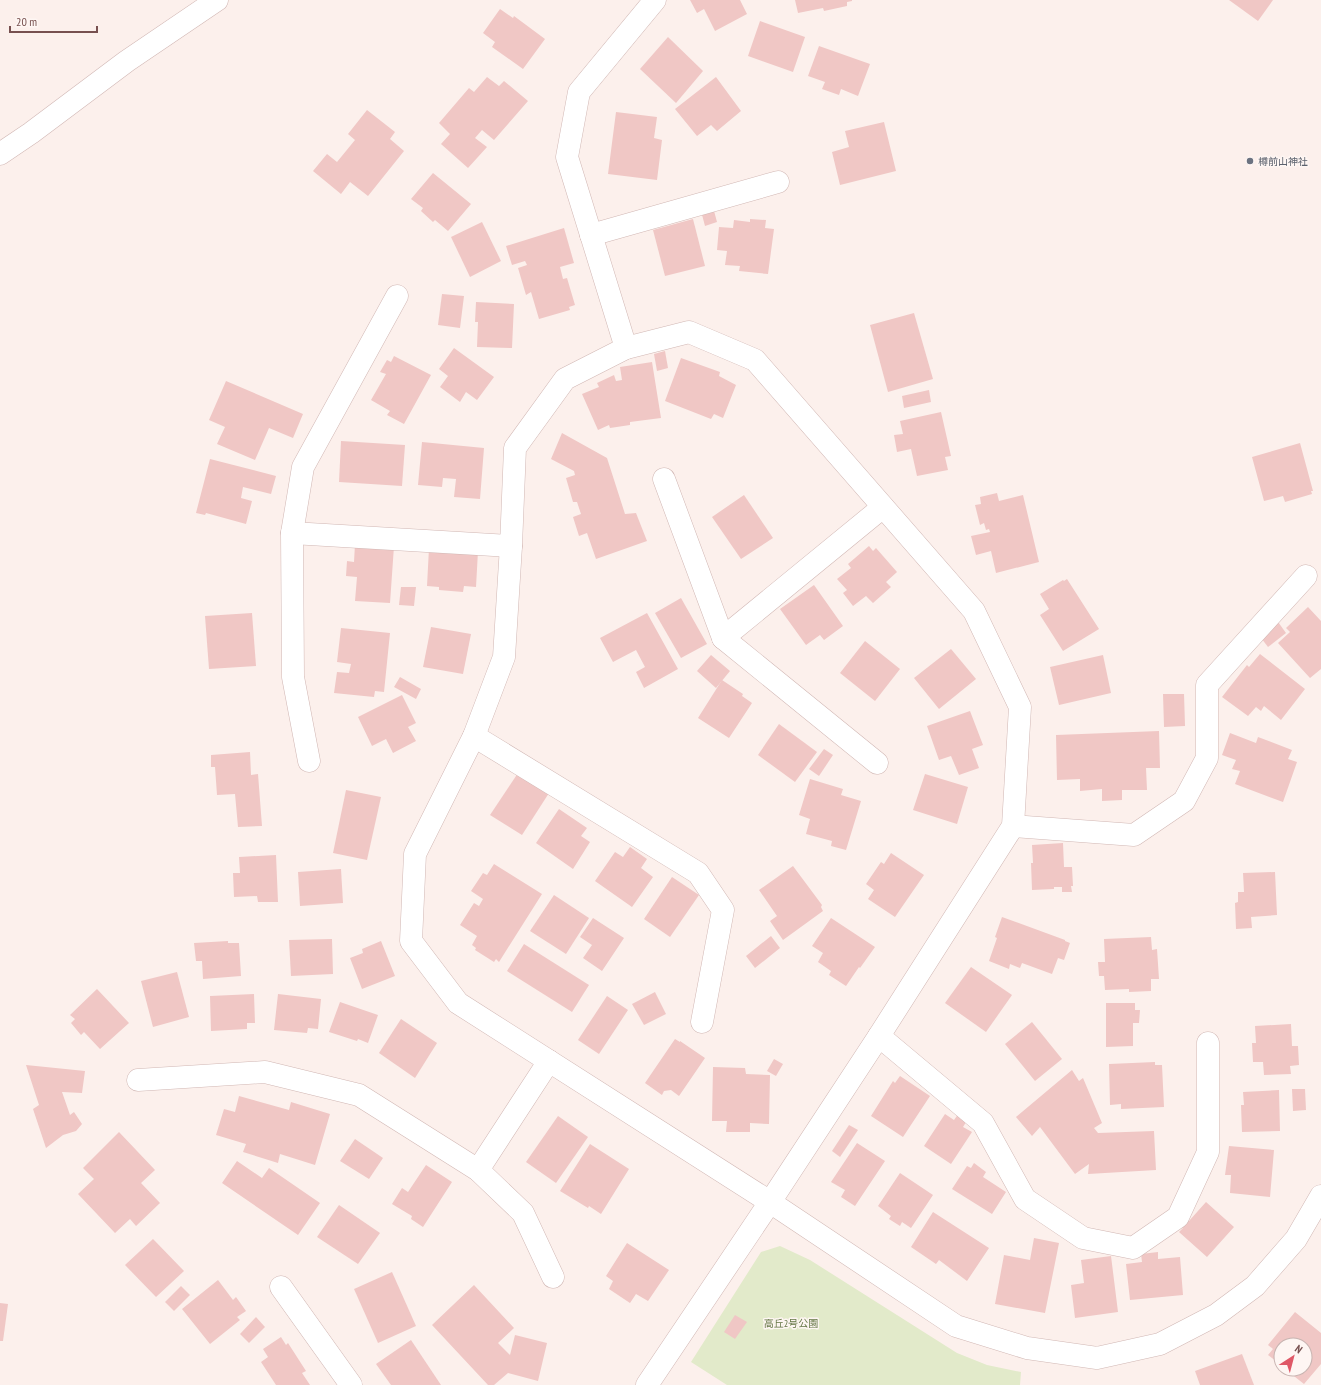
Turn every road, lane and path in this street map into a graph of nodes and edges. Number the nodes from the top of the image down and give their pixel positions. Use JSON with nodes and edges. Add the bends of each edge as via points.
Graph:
{"nodes":[{"id":1,"x":218,"y":0,"type":"edge"},
{"id":2,"x":655,"y":0,"type":"edge"},
{"id":3,"x":0,"y":154,"type":"edge"},
{"id":4,"x":778,"y":182,"type":"dead end"},
{"id":5,"x":591,"y":235,"type":"junction"},
{"id":6,"x":396,"y":296,"type":"dead end"},
{"id":7,"x":626,"y":348,"type":"junction"},
{"id":8,"x":664,"y":479,"type":"dead end"},
{"id":9,"x":883,"y":507,"type":"junction"},
{"id":10,"x":292,"y":533,"type":"junction"},
{"id":11,"x":512,"y":546,"type":"junction"},
{"id":12,"x":1306,"y":576,"type":"dead end"},
{"id":13,"x":723,"y":638,"type":"junction"},
{"id":14,"x":474,"y":736,"type":"junction"},
{"id":15,"x":309,"y":761,"type":"dead end"},
{"id":16,"x":877,"y":763,"type":"dead end"},
{"id":17,"x":1013,"y":826,"type":"junction"},
{"id":18,"x":702,"y":1022,"type":"dead end"},
{"id":19,"x":879,"y":1036,"type":"junction"},
{"id":20,"x":1208,"y":1043,"type":"dead end"},
{"id":21,"x":550,"y":1061,"type":"junction"},
{"id":22,"x":138,"y":1080,"type":"dead end"},
{"id":23,"x":478,"y":1170,"type":"junction"},
{"id":24,"x":1321,"y":1196,"type":"edge"},
{"id":25,"x":770,"y":1202,"type":"junction"},
{"id":26,"x":552,"y":1277,"type":"dead end"},
{"id":27,"x":281,"y":1287,"type":"dead end"},
{"id":28,"x":351,"y":1385,"type":"edge"},
{"id":29,"x":648,"y":1385,"type":"edge"}],
"edges":[{"from":1,"to":3,"type":"street","via":[[126,61]]},
{"from":2,"to":5,"type":"street","via":[[579,92],[567,157]]},
{"from":4,"to":5,"type":"street"},
{"from":5,"to":7,"type":"street"},
{"from":6,"to":10,"type":"street","via":[[303,467]]},
{"from":7,"to":9,"type":"street","via":[[689,332],[755,360]]},
{"from":7,"to":11,"type":"street","via":[[565,379],[515,448]]},
{"from":8,"to":13,"type":"street"},
{"from":9,"to":13,"type":"street"},
{"from":9,"to":17,"type":"street","via":[[974,611],[1020,707]]},
{"from":10,"to":11,"type":"street"},
{"from":10,"to":15,"type":"street","via":[[293,677]]},
{"from":11,"to":14,"type":"street","via":[[504,657]]},
{"from":12,"to":17,"type":"street","via":[[1207,685],[1207,758],[1184,801],[1134,835]]},
{"from":13,"to":16,"type":"street"},
{"from":14,"to":18,"type":"street","via":[[698,873],[723,910]]},
{"from":14,"to":21,"type":"street","via":[[415,854],[411,941],[458,1003]]},
{"from":17,"to":19,"type":"street"},
{"from":19,"to":20,"type":"street","via":[[983,1123],[1025,1199],[1083,1238],[1133,1248],[1178,1217],[1208,1152]]},
{"from":19,"to":25,"type":"street"},
{"from":21,"to":23,"type":"street"},
{"from":21,"to":25,"type":"street"},
{"from":22,"to":23,"type":"street","via":[[265,1072],[359,1095]]},
{"from":23,"to":26,"type":"street","via":[[523,1213]]},
{"from":24,"to":25,"type":"street","via":[[1296,1239],[1256,1286],[1216,1315],[1160,1344],[1097,1358],[1027,1348],[956,1326]]},
{"from":25,"to":29,"type":"street"},
{"from":27,"to":28,"type":"street"}]}
